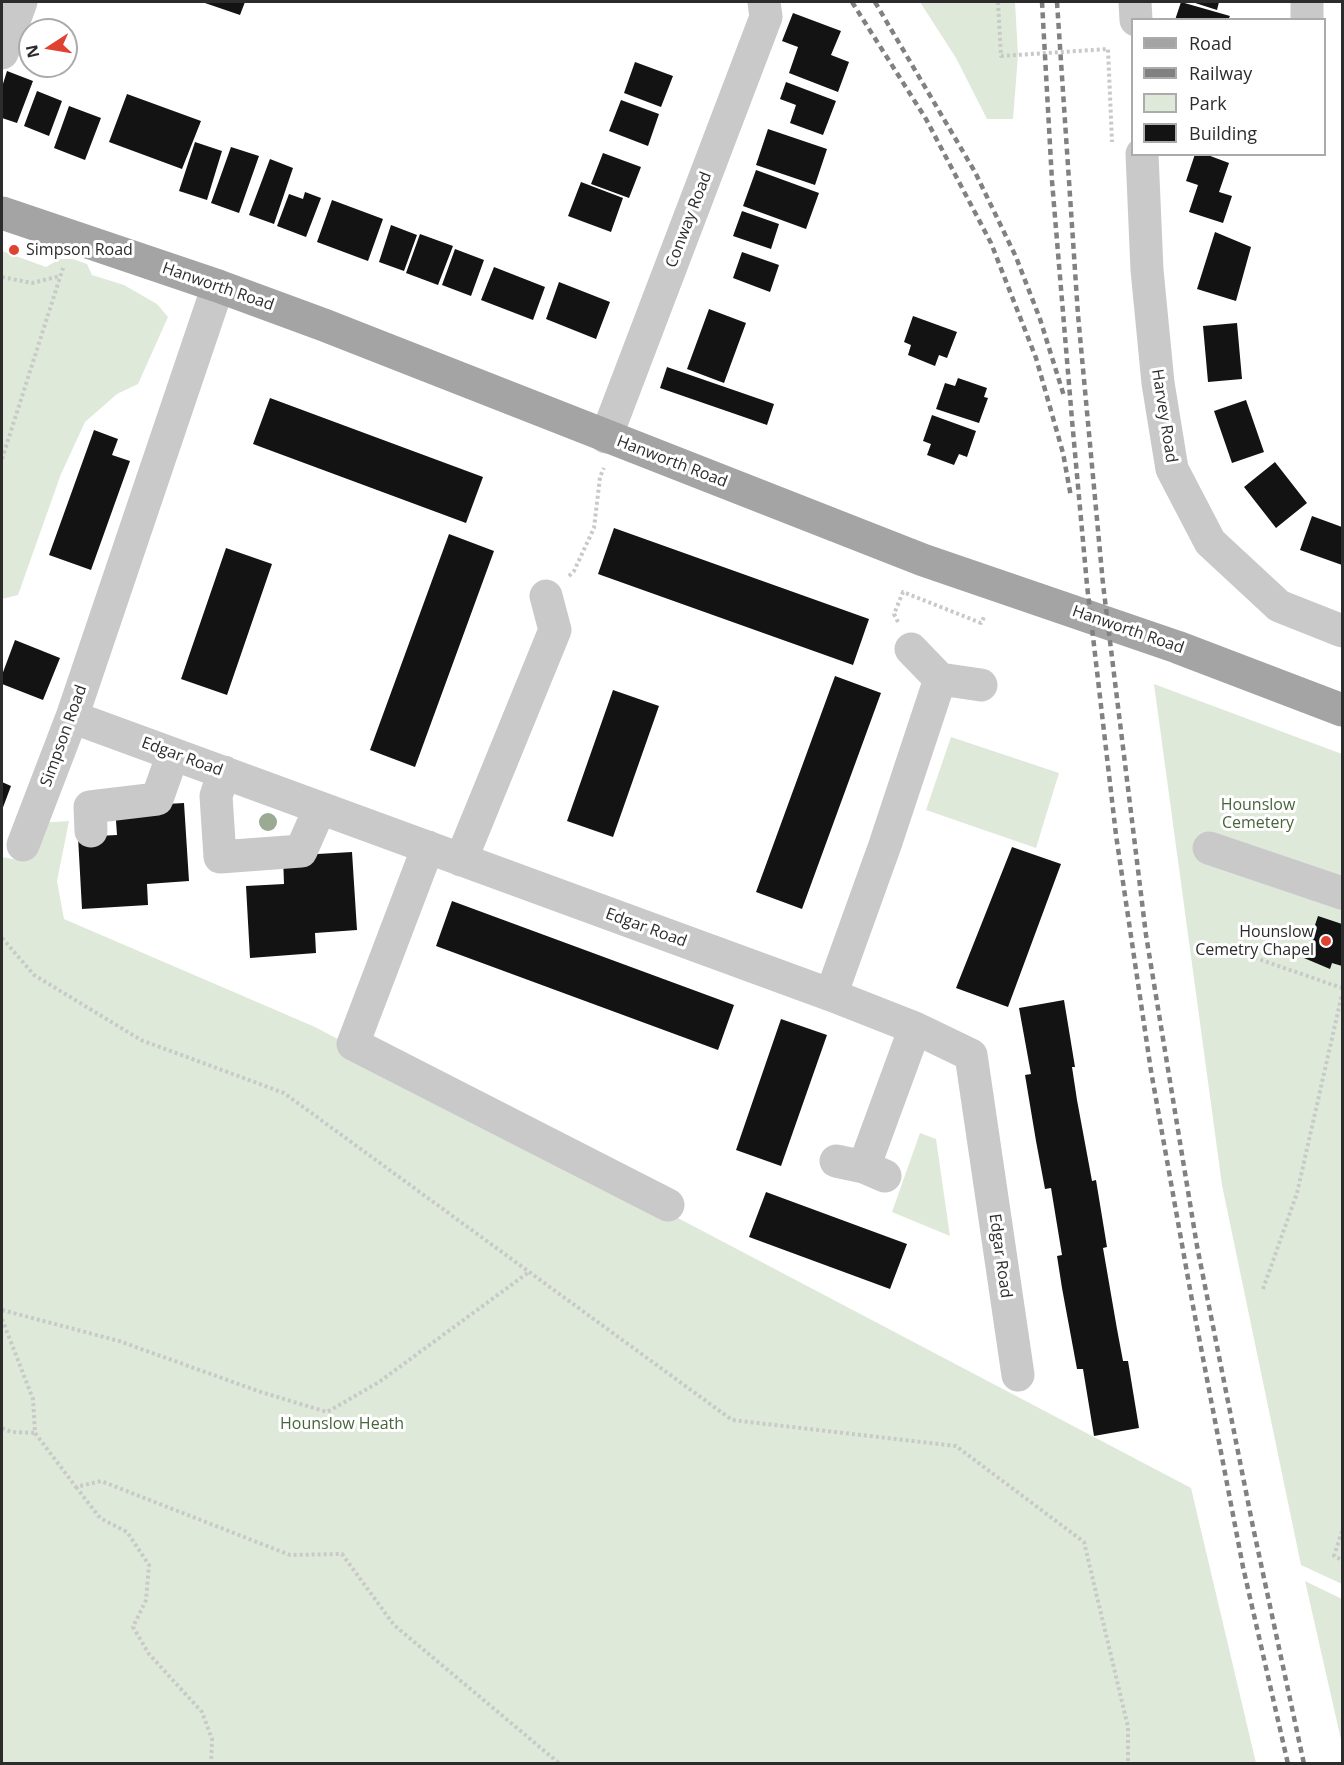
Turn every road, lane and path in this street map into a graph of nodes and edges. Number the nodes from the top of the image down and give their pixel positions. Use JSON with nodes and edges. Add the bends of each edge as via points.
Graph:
{"nodes":[{"id":1,"x":21,"y":2,"type":"edge"},
{"id":2,"x":764,"y":2,"type":"edge"},
{"id":3,"x":998,"y":2,"type":"edge"},
{"id":4,"x":1135,"y":2,"type":"edge"},
{"id":5,"x":1307,"y":2,"type":"edge"},
{"id":6,"x":1136,"y":18,"type":"edge"},
{"id":7,"x":1307,"y":18,"type":"edge"},
{"id":8,"x":2,"y":53,"type":"edge"},
{"id":9,"x":1127,"y":151,"type":"edge"},
{"id":10,"x":2,"y":213,"type":"edge"},
{"id":11,"x":72,"y":237,"type":"junction"},
{"id":12,"x":60,"y":275,"type":"junction"},
{"id":13,"x":2,"y":278,"type":"edge"},
{"id":14,"x":219,"y":286,"type":"junction"},
{"id":15,"x":611,"y":439,"type":"junction"},
{"id":16,"x":2,"y":459,"type":"edge"},
{"id":17,"x":546,"y":596,"type":"joint"},
{"id":18,"x":975,"y":609,"type":"dead end"},
{"id":19,"x":1342,"y":631,"type":"edge"},
{"id":20,"x":911,"y":650,"type":"joint"},
{"id":21,"x":940,"y":679,"type":"junction"},
{"id":22,"x":981,"y":686,"type":"dead end"},
{"id":23,"x":1342,"y":710,"type":"edge"},
{"id":24,"x":72,"y":717,"type":"junction"},
{"id":25,"x":173,"y":754,"type":"junction"},
{"id":26,"x":224,"y":772,"type":"junction"},
{"id":27,"x":320,"y":808,"type":"junction"},
{"id":28,"x":91,"y":831,"type":"dead end"},
{"id":29,"x":23,"y":845,"type":"dead end"},
{"id":30,"x":428,"y":847,"type":"junction"},
{"id":31,"x":1209,"y":848,"type":"dead end"},
{"id":32,"x":461,"y":860,"type":"junction"},
{"id":33,"x":1342,"y":893,"type":"edge"},
{"id":34,"x":2,"y":938,"type":"edge"},
{"id":35,"x":1215,"y":944,"type":"dead end"},
{"id":36,"x":1342,"y":988,"type":"edge"},
{"id":37,"x":1342,"y":994,"type":"edge"},
{"id":38,"x":831,"y":995,"type":"junction"},
{"id":39,"x":915,"y":1028,"type":"junction"},
{"id":40,"x":862,"y":1168,"type":"dead end"},
{"id":41,"x":668,"y":1205,"type":"dead end"},
{"id":42,"x":529,"y":1272,"type":"junction"},
{"id":43,"x":1263,"y":1289,"type":"dead end"},
{"id":44,"x":2,"y":1310,"type":"edge"},
{"id":45,"x":2,"y":1319,"type":"edge"},
{"id":46,"x":1018,"y":1375,"type":"dead end"},
{"id":47,"x":2,"y":1428,"type":"edge"},
{"id":48,"x":35,"y":1433,"type":"junction"},
{"id":49,"x":76,"y":1487,"type":"junction"},
{"id":50,"x":1342,"y":1531,"type":"edge"},
{"id":51,"x":1342,"y":1560,"type":"edge"},
{"id":52,"x":211,"y":1764,"type":"edge"},
{"id":53,"x":560,"y":1764,"type":"edge"},
{"id":54,"x":1128,"y":1764,"type":"edge"}],
"edges":[{"from":1,"to":8,"type":"street"},
{"from":2,"to":15,"type":"street","name":"Conway Road","via":[[766,16]]},
{"from":3,"to":9,"type":"path","via":[[1001,56],[1108,50]]},
{"from":4,"to":6,"type":"street"},
{"from":5,"to":7,"type":"street"},
{"from":9,"to":19,"type":"street","name":"Harvey Road","via":[[1148,270],[1158,383],[1172,469],[1210,542],[1278,606]]},
{"from":10,"to":11,"type":"main road","name":"Hanworth Road"},
{"from":11,"to":12,"type":"path"},
{"from":11,"to":14,"type":"main road","name":"Hanworth Road"},
{"from":12,"to":13,"type":"path","via":[[32,284]]},
{"from":12,"to":16,"type":"path"},
{"from":14,"to":15,"type":"main road","name":"Hanworth Road"},
{"from":14,"to":24,"type":"street","name":"Simpson Road"},
{"from":15,"to":17,"type":"path","via":[[600,477],[594,528],[574,571]]},
{"from":15,"to":23,"type":"main road","name":"Hanworth Road","via":[[923,560],[1177,647]]},
{"from":17,"to":32,"type":"street","via":[[555,630]]},
{"from":18,"to":20,"type":"path","via":[[986,614],[981,622],[903,592],[894,614]]},
{"from":20,"to":21,"type":"street"},
{"from":21,"to":22,"type":"street"},
{"from":21,"to":38,"type":"street"},
{"from":24,"to":25,"type":"street","name":"Edgar Road"},
{"from":24,"to":29,"type":"street","name":"Simpson Road"},
{"from":25,"to":26,"type":"street","name":"Edgar Road"},
{"from":25,"to":28,"type":"street","via":[[157,799],[90,807]]},
{"from":26,"to":27,"type":"street","name":"Edgar Road"},
{"from":26,"to":27,"type":"street","via":[[216,796],[220,857],[301,851]]},
{"from":27,"to":30,"type":"street","name":"Edgar Road"},
{"from":30,"to":32,"type":"street","name":"Edgar Road"},
{"from":30,"to":41,"type":"street","via":[[353,1044]]},
{"from":31,"to":33,"type":"street"},
{"from":32,"to":38,"type":"street","name":"Edgar Road"},
{"from":34,"to":42,"type":"path","via":[[34,975],[141,1040],[284,1093]]},
{"from":35,"to":36,"type":"path"},
{"from":37,"to":43,"type":"path","via":[[1297,1193]]},
{"from":38,"to":39,"type":"street","name":"Edgar Road"},
{"from":39,"to":40,"type":"street"},
{"from":39,"to":46,"type":"street","name":"Edgar Road","via":[[971,1055]]},
{"from":42,"to":44,"type":"path","via":[[379,1382],[327,1412],[119,1341]]},
{"from":42,"to":54,"type":"path","via":[[732,1420],[956,1446],[1084,1542],[1128,1727]]},
{"from":45,"to":48,"type":"path","via":[[33,1399]]},
{"from":47,"to":48,"type":"path"},
{"from":48,"to":49,"type":"path"},
{"from":49,"to":52,"type":"path","via":[[100,1518],[127,1532],[149,1565],[146,1600],[133,1627],[149,1654],[202,1712],[212,1739]]},
{"from":49,"to":53,"type":"path","via":[[101,1481],[290,1555],[342,1554],[394,1625]]},
{"from":50,"to":51,"type":"path","via":[[1334,1556]]}]}
